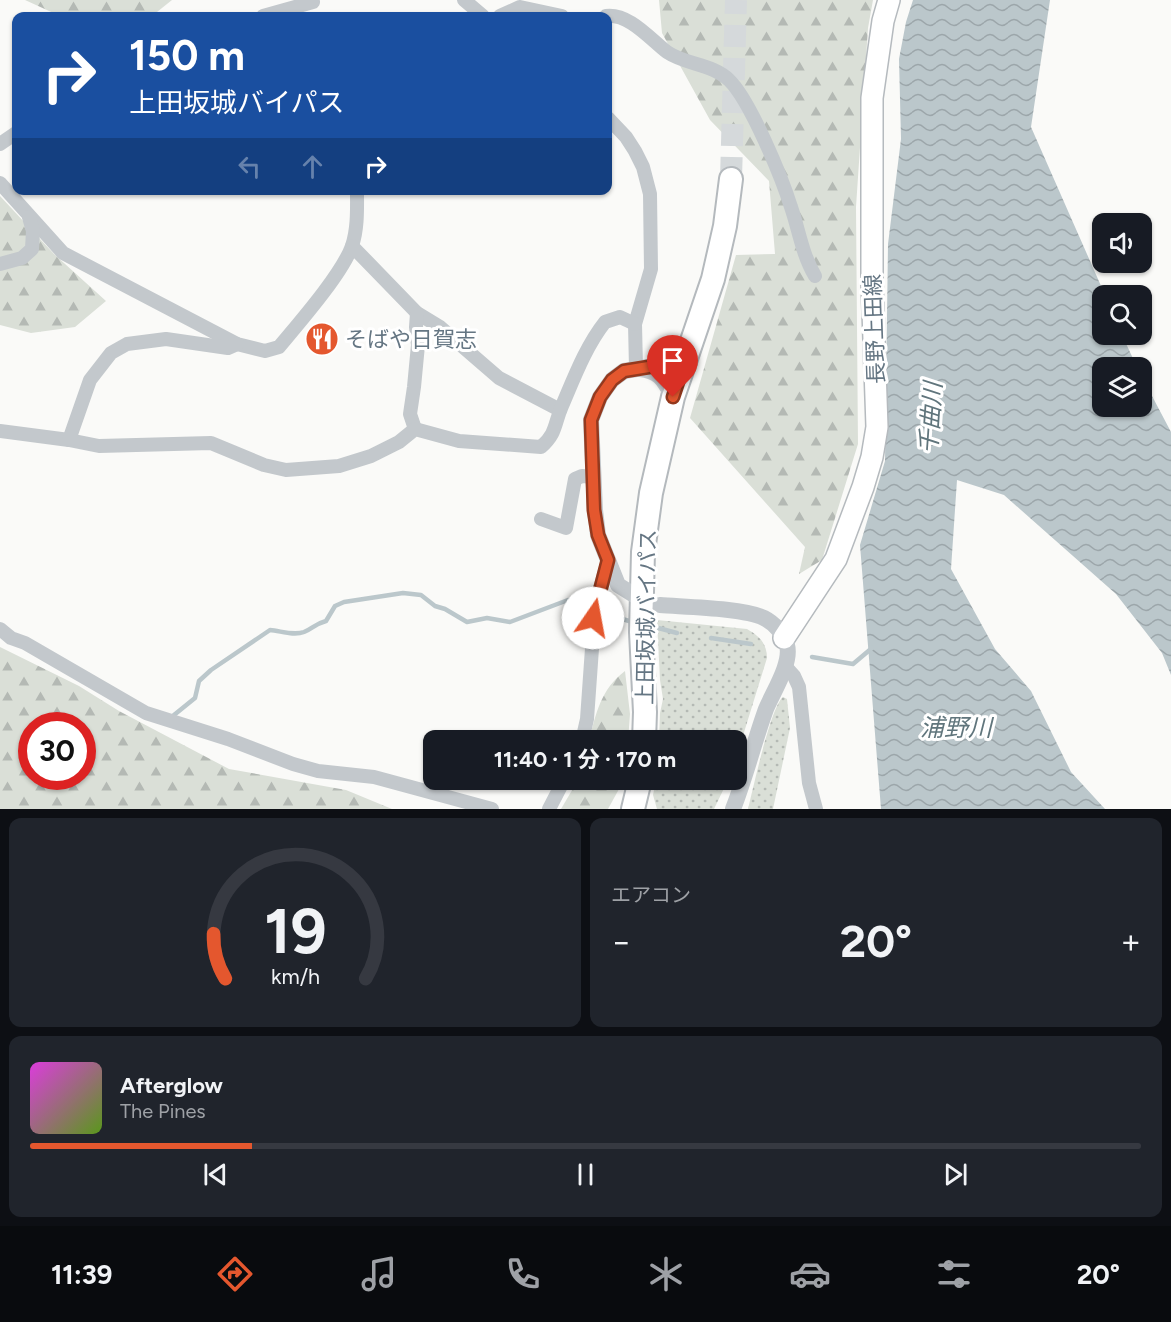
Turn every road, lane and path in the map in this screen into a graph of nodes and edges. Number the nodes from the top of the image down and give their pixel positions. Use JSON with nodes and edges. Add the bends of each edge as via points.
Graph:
{"nodes":[{"id":1,"x":464,"y":0,"type":"edge"},
{"id":2,"x":889,"y":0,"type":"edge"},
{"id":3,"x":312,"y":1,"type":"edge"},
{"id":4,"x":276,"y":12,"type":"edge"},
{"id":5,"x":478,"y":12,"type":"edge"},
{"id":6,"x":509,"y":12,"type":"edge"},
{"id":7,"x":543,"y":12,"type":"edge"},
{"id":8,"x":612,"y":16,"type":"edge"},
{"id":9,"x":612,"y":122,"type":"edge"},
{"id":10,"x":731,"y":180,"type":"tunnel mouth"},
{"id":11,"x":0,"y":183,"type":"edge"},
{"id":12,"x":357,"y":195,"type":"edge"},
{"id":13,"x":28,"y":215,"type":"junction"},
{"id":14,"x":352,"y":246,"type":"junction"},
{"id":15,"x":0,"y":264,"type":"edge"},
{"id":16,"x":815,"y":276,"type":"dead end"},
{"id":17,"x":417,"y":313,"type":"junction"},
{"id":18,"x":635,"y":324,"type":"junction"},
{"id":19,"x":237,"y":344,"type":"junction"},
{"id":20,"x":688,"y":352,"type":"junction"},
{"id":21,"x":636,"y":368,"type":"junction"},
{"id":22,"x":673,"y":397,"type":"junction"},
{"id":23,"x":560,"y":410,"type":"junction"},
{"id":24,"x":415,"y":429,"type":"junction"},
{"id":25,"x":0,"y":431,"type":"edge"},
{"id":26,"x":69,"y":440,"type":"junction"},
{"id":27,"x":594,"y":477,"type":"junction"},
{"id":28,"x":541,"y":519,"type":"dead end"},
{"id":29,"x":608,"y":560,"type":"junction"},
{"id":30,"x":633,"y":595,"type":"dead end"},
{"id":31,"x":660,"y":605,"type":"dead end"},
{"id":32,"x":0,"y":629,"type":"edge"},
{"id":33,"x":784,"y":638,"type":"junction"},
{"id":34,"x":785,"y":666,"type":"junction"},
{"id":35,"x":584,"y":730,"type":"edge"},
{"id":36,"x":644,"y":730,"type":"edge"},
{"id":37,"x":559,"y":790,"type":"edge"},
{"id":38,"x":638,"y":790,"type":"edge"},
{"id":39,"x":492,"y":809,"type":"edge"},
{"id":40,"x":549,"y":809,"type":"edge"},
{"id":41,"x":633,"y":809,"type":"edge"},
{"id":42,"x":733,"y":809,"type":"edge"},
{"id":43,"x":816,"y":809,"type":"edge"}],
"edges":[{"from":1,"to":5,"type":"street"},
{"from":2,"to":33,"type":"main road","name":"長野上田線","via":[[872,98],[877,427],[874,447],[837,559]]},
{"from":3,"to":4,"type":"street"},
{"from":6,"to":7,"type":"street","via":[[520,7]]},
{"from":8,"to":16,"type":"street","via":[[626,20],[670,53],[731,81],[770,152]]},
{"from":9,"to":18,"type":"street","via":[[635,151],[650,194],[651,269]]},
{"from":10,"to":20,"type":"highway","name":"上田坂城バイパス","via":[[713,279]]},
{"from":11,"to":13,"type":"street"},
{"from":12,"to":14,"type":"street"},
{"from":13,"to":15,"type":"street","via":[[33,231],[32,249],[22,258]]},
{"from":13,"to":19,"type":"street","via":[[63,253]]},
{"from":14,"to":17,"type":"street"},
{"from":14,"to":19,"type":"street","via":[[339,270],[279,347],[265,351]]},
{"from":17,"to":23,"type":"street","via":[[440,327],[498,378]]},
{"from":17,"to":24,"type":"street","via":[[418,345],[410,414]]},
{"from":18,"to":21,"type":"street"},
{"from":18,"to":23,"type":"street","via":[[621,317],[605,322]]},
{"from":19,"to":26,"type":"street","via":[[228,348],[166,339],[127,344],[111,353],[90,380]]},
{"from":20,"to":21,"type":"street","via":[[667,364]]},
{"from":20,"to":22,"type":"highway","name":"上田坂城バイパス"},
{"from":21,"to":22,"type":"street","via":[[658,374]]},
{"from":21,"to":27,"type":"street","via":[[612,380],[591,420]]},
{"from":22,"to":36,"type":"highway","name":"上田坂城バイパス","via":[[651,493],[643,552]]},
{"from":23,"to":24,"type":"street","via":[[551,438],[541,447],[459,441]]},
{"from":24,"to":26,"type":"street","via":[[371,456],[339,466],[286,470],[211,443],[99,446]]},
{"from":25,"to":26,"type":"street"},
{"from":27,"to":28,"type":"street","via":[[575,479],[566,528]]},
{"from":27,"to":29,"type":"street","via":[[598,535]]},
{"from":29,"to":30,"type":"street","via":[[618,585]]},
{"from":29,"to":35,"type":"street","via":[[595,606]]},
{"from":31,"to":33,"type":"street","via":[[750,613],[770,621]]},
{"from":32,"to":39,"type":"street","via":[[146,713],[318,771],[374,777]]},
{"from":33,"to":34,"type":"street","via":[[788,645]]},
{"from":34,"to":42,"type":"street"},
{"from":34,"to":43,"type":"street","via":[[799,687],[809,783]]},
{"from":37,"to":40,"type":"street"},
{"from":38,"to":41,"type":"highway"}]}
